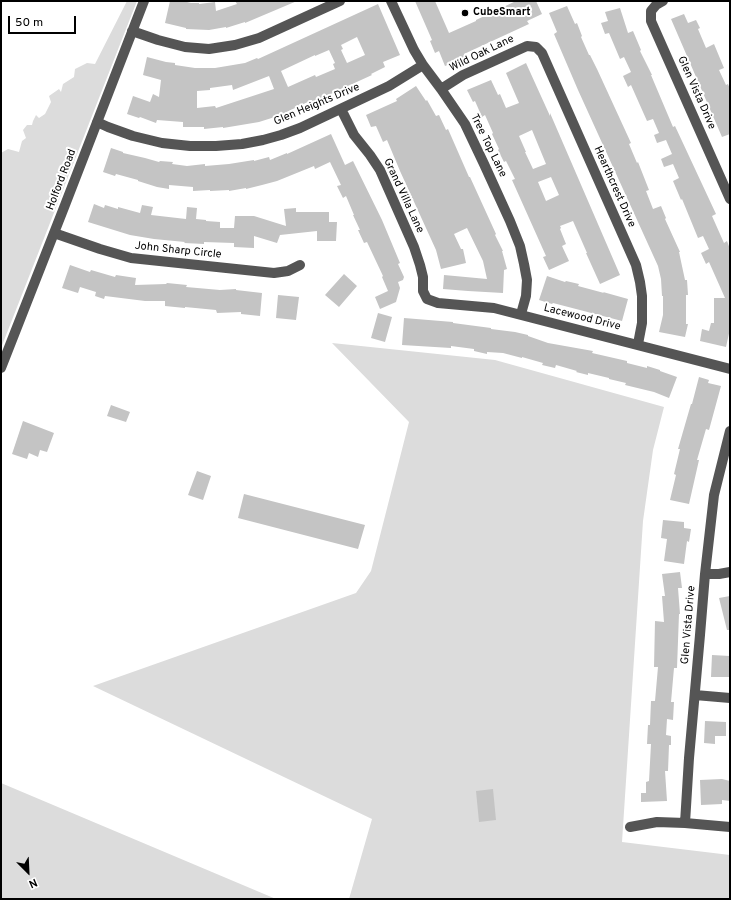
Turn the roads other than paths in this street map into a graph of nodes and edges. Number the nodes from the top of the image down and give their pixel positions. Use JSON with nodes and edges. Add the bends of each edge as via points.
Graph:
{"nodes":[{"id":1,"x":144,"y":1,"type":"edge"},
{"id":2,"x":340,"y":1,"type":"edge"},
{"id":3,"x":391,"y":1,"type":"edge"},
{"id":4,"x":663,"y":1,"type":"edge"},
{"id":5,"x":132,"y":32,"type":"junction"},
{"id":6,"x":536,"y":47,"type":"joint"},
{"id":7,"x":423,"y":65,"type":"junction"},
{"id":8,"x":441,"y":89,"type":"junction"},
{"id":9,"x":341,"y":109,"type":"junction"},
{"id":10,"x":97,"y":122,"type":"junction"},
{"id":11,"x":730,"y":199,"type":"edge"},
{"id":12,"x":54,"y":233,"type":"junction"},
{"id":13,"x":300,"y":265,"type":"dead end"},
{"id":14,"x":427,"y":299,"type":"joint"},
{"id":15,"x":521,"y":314,"type":"junction"},
{"id":16,"x":638,"y":344,"type":"junction"},
{"id":17,"x":1,"y":368,"type":"edge"},
{"id":18,"x":730,"y":368,"type":"edge"},
{"id":19,"x":730,"y":431,"type":"edge"},
{"id":20,"x":730,"y":572,"type":"edge"},
{"id":21,"x":705,"y":574,"type":"junction"},
{"id":22,"x":694,"y":695,"type":"junction"},
{"id":23,"x":730,"y":698,"type":"edge"},
{"id":24,"x":684,"y":823,"type":"junction"},
{"id":25,"x":730,"y":827,"type":"edge"},
{"id":26,"x":630,"y":828,"type":"dead end"}],
"edges":[{"from":1,"to":5,"type":"street","name":"Holford Road"},
{"from":2,"to":5,"type":"street","via":[[259,38],[235,46],[209,49],[185,47]]},
{"from":3,"to":7,"type":"street","name":"Tree Top Lane"},
{"from":4,"to":11,"type":"street","name":"Glen Vista Drive","via":[[651,11],[651,21]]},
{"from":5,"to":10,"type":"street","name":"Holford Road"},
{"from":6,"to":8,"type":"street","name":"Wild Oak Lane","via":[[527,46],[474,69]]},
{"from":6,"to":16,"type":"street","name":"Hearthcrest Drive","via":[[542,53],[636,265],[642,296],[642,323]]},
{"from":7,"to":8,"type":"street","name":"Tree Top Lane"},
{"from":7,"to":9,"type":"street","name":"Glen Heights Drive","via":[[389,86]]},
{"from":8,"to":15,"type":"street","name":"Tree Top Lane","via":[[465,124],[520,246],[526,280],[526,296]]},
{"from":9,"to":10,"type":"street","name":"Glen Heights Drive","via":[[280,135],[242,144],[216,146],[162,143],[133,136]]},
{"from":9,"to":14,"type":"street","name":"Grand Villa Lane","via":[[354,135],[380,170],[414,247]]},
{"from":10,"to":12,"type":"street","name":"Holford Road"},
{"from":12,"to":13,"type":"street","name":"John Sharp Circle","via":[[130,258],[274,273],[288,271]]},
{"from":12,"to":17,"type":"street","name":"Holford Road"},
{"from":14,"to":15,"type":"street","name":"Lacewood Drive","via":[[438,303],[494,308]]},
{"from":15,"to":16,"type":"street","name":"Lacewood Drive"},
{"from":16,"to":18,"type":"street","name":"Lacewood Drive"},
{"from":19,"to":21,"type":"street","name":"Glen Vista Drive","via":[[714,496]]},
{"from":20,"to":21,"type":"street"},
{"from":21,"to":22,"type":"street","name":"Glen Vista Drive"},
{"from":22,"to":23,"type":"street"},
{"from":22,"to":24,"type":"street","name":"Glen Vista Drive"},
{"from":24,"to":25,"type":"street"},
{"from":24,"to":26,"type":"street","via":[[656,822]]}]}
